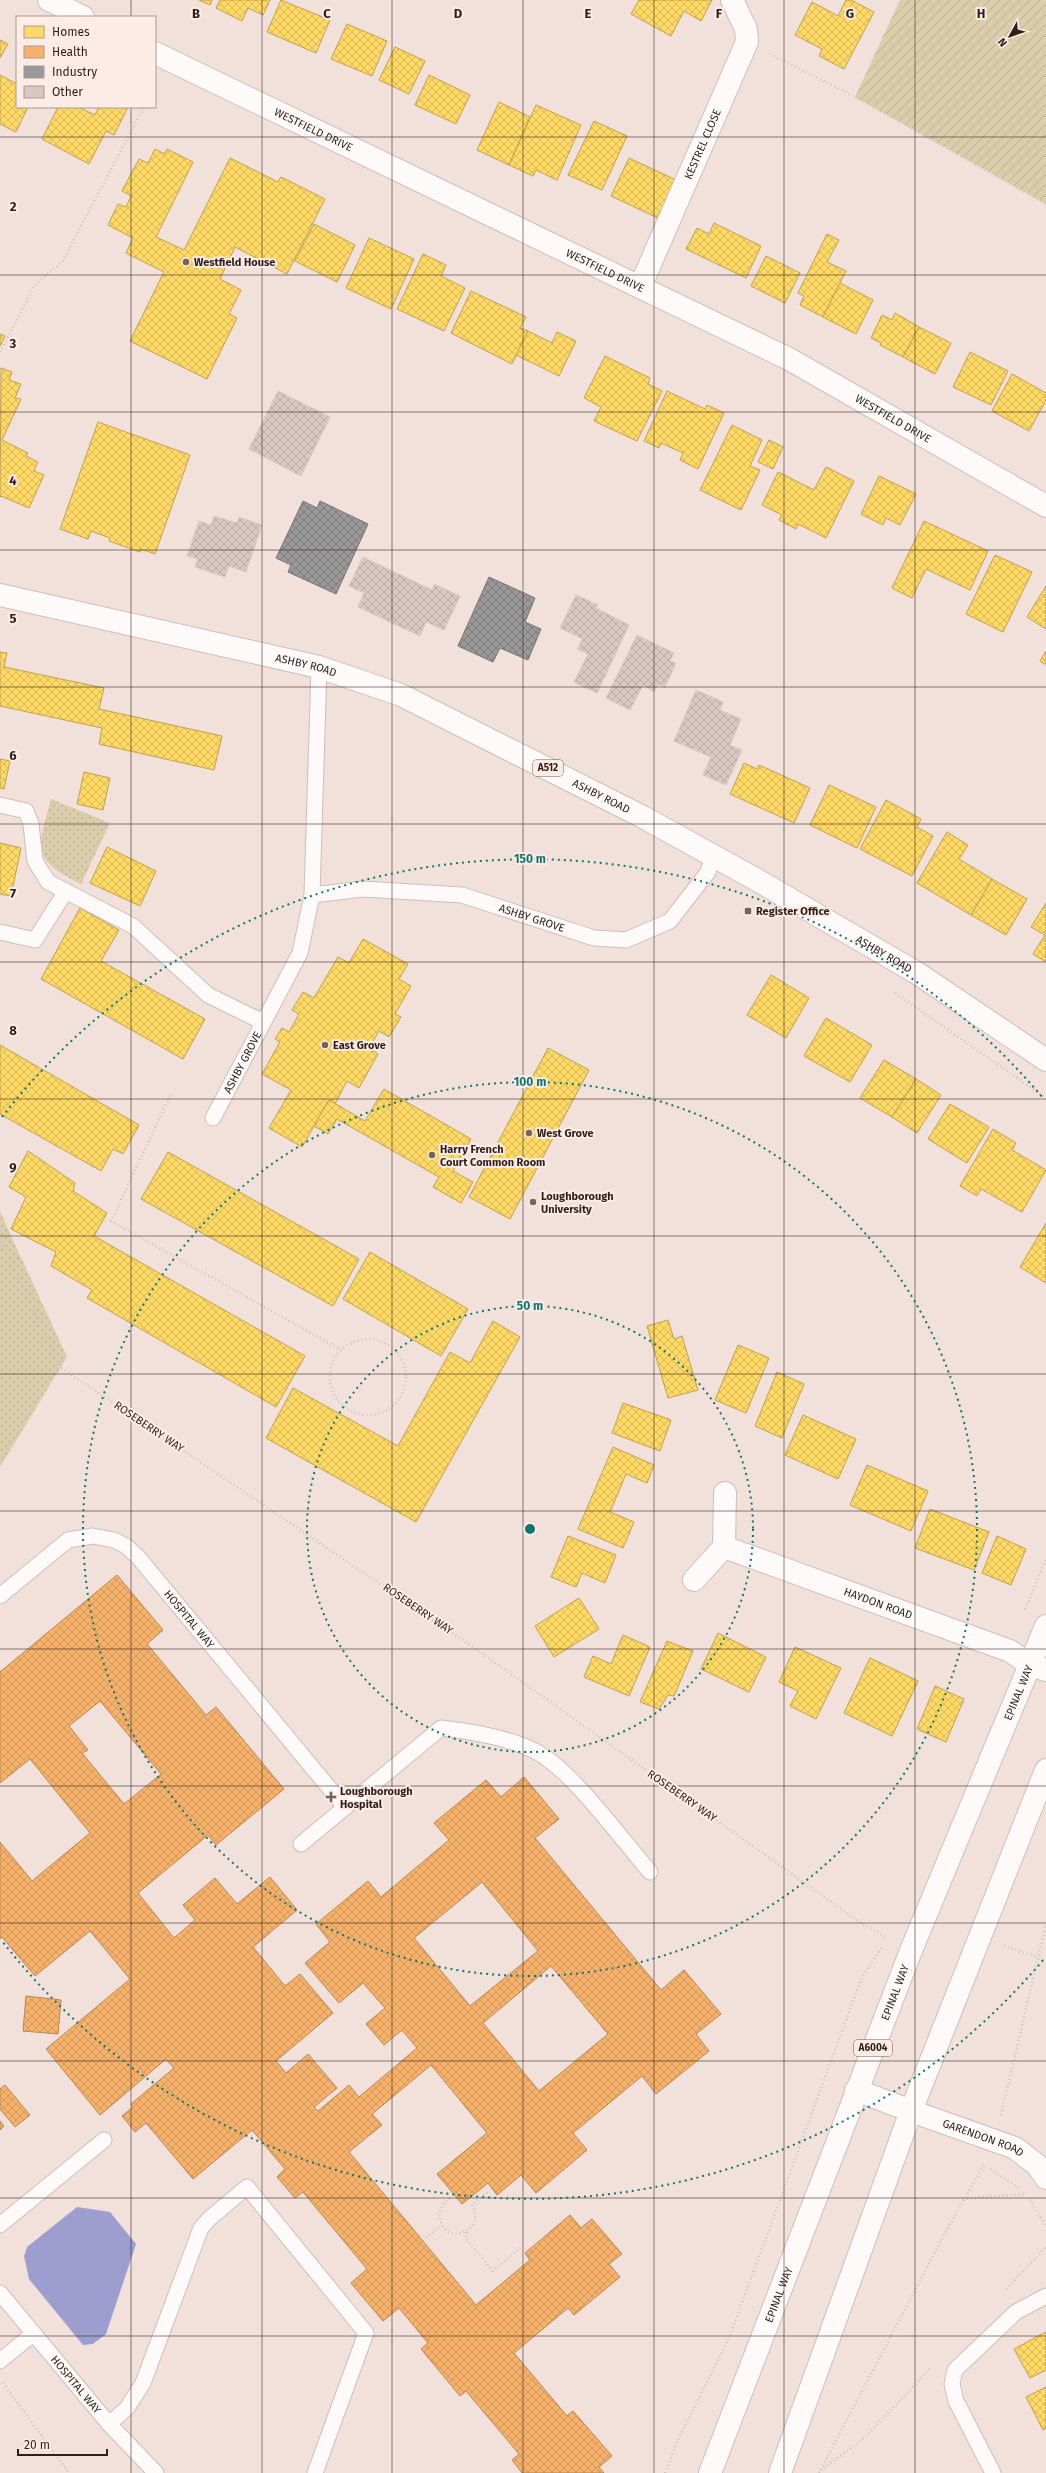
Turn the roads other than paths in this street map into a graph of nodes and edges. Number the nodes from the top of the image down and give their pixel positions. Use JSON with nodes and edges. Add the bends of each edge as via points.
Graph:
{"nodes":[{"id":1,"x":49,"y":0,"type":"edge"},
{"id":2,"x":732,"y":0,"type":"edge"},
{"id":3,"x":80,"y":10,"type":"edge"},
{"id":4,"x":156,"y":53,"type":"edge"},
{"id":5,"x":640,"y":287,"type":"junction"},
{"id":6,"x":1046,"y":506,"type":"edge"},
{"id":7,"x":0,"y":595,"type":"edge"},
{"id":8,"x":319,"y":667,"type":"junction"},
{"id":9,"x":0,"y":805,"type":"edge"},
{"id":10,"x":713,"y":855,"type":"junction"},
{"id":11,"x":66,"y":891,"type":"junction"},
{"id":12,"x":312,"y":894,"type":"junction"},
{"id":13,"x":0,"y":932,"type":"edge"},
{"id":14,"x":263,"y":1022,"type":"junction"},
{"id":15,"x":1046,"y":1060,"type":"edge"},
{"id":16,"x":213,"y":1118,"type":"dead end"},
{"id":17,"x":725,"y":1493,"type":"dead end"},
{"id":18,"x":724,"y":1547,"type":"junction"},
{"id":19,"x":694,"y":1580,"type":"dead end"},
{"id":20,"x":0,"y":1596,"type":"edge"},
{"id":21,"x":1046,"y":1626,"type":"edge"},
{"id":22,"x":1038,"y":1667,"type":"edge"},
{"id":23,"x":1046,"y":1770,"type":"edge"},
{"id":24,"x":345,"y":1807,"type":"junction"},
{"id":25,"x":301,"y":1844,"type":"dead end"},
{"id":26,"x":650,"y":1872,"type":"dead end"},
{"id":27,"x":856,"y":2090,"type":"junction"},
{"id":28,"x":911,"y":2111,"type":"junction"},
{"id":29,"x":104,"y":2140,"type":"dead end"},
{"id":30,"x":1046,"y":2178,"type":"edge"},
{"id":31,"x":0,"y":2225,"type":"edge"},
{"id":32,"x":0,"y":2294,"type":"edge"},
{"id":33,"x":1046,"y":2296,"type":"edge"},
{"id":34,"x":33,"y":2334,"type":"junction"},
{"id":35,"x":0,"y":2360,"type":"edge"},
{"id":36,"x":109,"y":2424,"type":"junction"},
{"id":37,"x":156,"y":2473,"type":"edge"},
{"id":38,"x":315,"y":2473,"type":"edge"},
{"id":39,"x":710,"y":2473,"type":"edge"},
{"id":40,"x":780,"y":2473,"type":"edge"},
{"id":41,"x":993,"y":2473,"type":"edge"}],
"edges":[{"from":1,"to":3,"type":"main road"},
{"from":2,"to":5,"type":"main road","name":"KESTREL CLOSE","via":[[746,29],[747,42]]},
{"from":4,"to":5,"type":"main road","name":"WESTFIELD DRIVE"},
{"from":5,"to":6,"type":"main road","name":"WESTFIELD DRIVE","via":[[789,359]]},
{"from":7,"to":8,"type":"main road","name":"ASHBY ROAD","number":"A512"},
{"from":8,"to":10,"type":"main road","name":"ASHBY ROAD","number":"A512","via":[[401,695]]},
{"from":8,"to":12,"type":"lane","name":"ASHBY GROVE"},
{"from":9,"to":11,"type":"lane","via":[[26,811],[31,824],[35,862],[48,882]]},
{"from":10,"to":12,"type":"lane","name":"ASHBY GROVE","via":[[708,872],[670,921],[626,940],[594,938],[462,895],[363,888]]},
{"from":10,"to":15,"type":"main road","name":"ASHBY ROAD","number":"A512","via":[[917,973]]},
{"from":11,"to":13,"type":"lane","via":[[35,940]]},
{"from":11,"to":14,"type":"lane","via":[[133,926],[208,995]]},
{"from":12,"to":14,"type":"lane","name":"ASHBY GROVE","via":[[300,952]]},
{"from":14,"to":16,"type":"lane","name":"ASHBY GROVE"},
{"from":17,"to":18,"type":"main road"},
{"from":18,"to":19,"type":"main road"},
{"from":18,"to":22,"type":"main road","name":"HAYDON ROAD","via":[[1010,1651]]},
{"from":20,"to":24,"type":"lane","name":"HOSPITAL WAY","via":[[68,1540],[93,1536],[114,1540],[126,1546],[138,1557]]},
{"from":21,"to":22,"type":"main road","name":"EPINAL WAY","number":"A6004"},
{"from":22,"to":27,"type":"main road","name":"EPINAL WAY","number":"A6004","via":[[912,1948]]},
{"from":23,"to":28,"type":"main road"},
{"from":24,"to":25,"type":"lane"},
{"from":24,"to":26,"type":"lane","via":[[441,1728],[482,1734],[536,1752],[557,1766]]},
{"from":27,"to":28,"type":"main road","name":"GARENDON ROAD"},
{"from":27,"to":39,"type":"main road","name":"EPINAL WAY","number":"A6004"},
{"from":28,"to":30,"type":"main road","name":"GARENDON ROAD","via":[[1015,2148],[1036,2165]]},
{"from":28,"to":40,"type":"main road"},
{"from":29,"to":31,"type":"lane"},
{"from":32,"to":34,"type":"lane","name":"HOSPITAL WAY"},
{"from":33,"to":41,"type":"lane","via":[[1016,2312],[955,2370],[952,2384],[956,2400]]},
{"from":34,"to":35,"type":"lane"},
{"from":34,"to":36,"type":"lane","name":"HOSPITAL WAY"},
{"from":36,"to":37,"type":"lane","name":"HOSPITAL WAY"},
{"from":36,"to":38,"type":"lane","via":[[127,2408],[143,2384],[201,2228],[247,2187],[366,2333]]}]}
